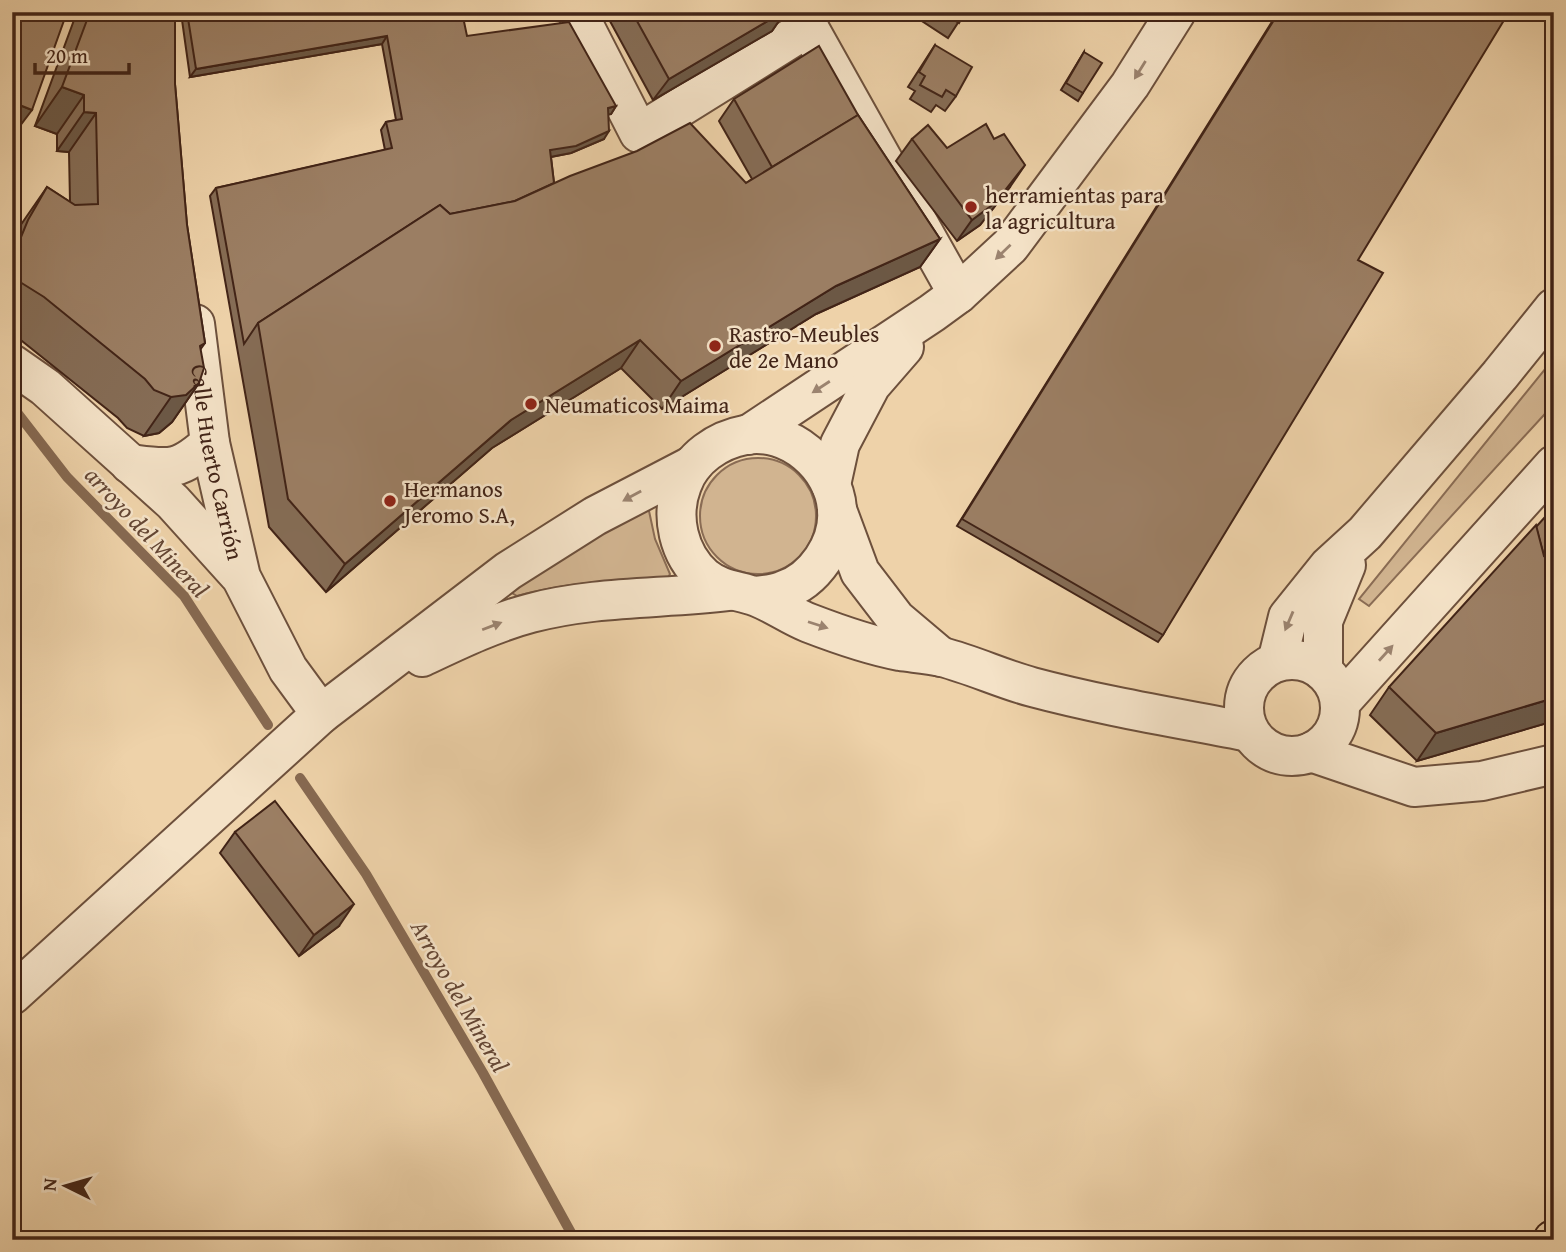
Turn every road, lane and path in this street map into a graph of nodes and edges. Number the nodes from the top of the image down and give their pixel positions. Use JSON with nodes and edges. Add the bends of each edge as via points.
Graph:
{"nodes":[{"id":1,"x":577,"y":12,"type":"edge"},
{"id":2,"x":1176,"y":12,"type":"edge"},
{"id":3,"x":805,"y":20,"type":"edge"},
{"id":4,"x":192,"y":293,"type":"edge"},
{"id":5,"x":945,"y":304,"type":"junction"},
{"id":6,"x":1554,"y":308,"type":"edge"},
{"id":7,"x":12,"y":364,"type":"edge"},
{"id":8,"x":748,"y":435,"type":"junction"},
{"id":9,"x":210,"y":443,"type":"junction"},
{"id":10,"x":130,"y":464,"type":"junction"},
{"id":11,"x":693,"y":465,"type":"junction"},
{"id":12,"x":1554,"y":465,"type":"edge"},
{"id":13,"x":834,"y":497,"type":"junction"},
{"id":14,"x":1365,"y":533,"type":"junction"},
{"id":15,"x":240,"y":577,"type":"junction"},
{"id":16,"x":742,"y":594,"type":"junction"},
{"id":17,"x":941,"y":657,"type":"junction"},
{"id":18,"x":1277,"y":662,"type":"junction"},
{"id":19,"x":362,"y":684,"type":"junction"},
{"id":20,"x":1245,"y":694,"type":"junction"},
{"id":21,"x":1334,"y":699,"type":"junction"},
{"id":22,"x":1142,"y":711,"type":"junction"},
{"id":23,"x":321,"y":714,"type":"junction"},
{"id":24,"x":1250,"y":732,"type":"junction"},
{"id":25,"x":1311,"y":752,"type":"junction"},
{"id":26,"x":1554,"y":764,"type":"edge"},
{"id":27,"x":1388,"y":777,"type":"junction"},
{"id":28,"x":12,"y":995,"type":"edge"}],
"edges":[{"from":1,"to":3,"type":"street","via":[[639,133]]},
{"from":2,"to":5,"type":"street","one_way":true,"via":[[1130,85],[1010,246]]},
{"from":3,"to":5,"type":"street"},
{"from":4,"to":9,"type":"street","name":"Calle Huerto Carrión"},
{"from":5,"to":8,"type":"street","one_way":true},
{"from":5,"to":13,"type":"street","via":[[872,385],[840,444]]},
{"from":6,"to":14,"type":"street"},
{"from":7,"to":10,"type":"street","via":[[45,387]]},
{"from":8,"to":11,"type":"street","via":[[724,441]]},
{"from":8,"to":13,"type":"street","via":[[774,436],[798,446],[817,462]]},
{"from":9,"to":10,"type":"street","via":[[190,461],[168,469]]},
{"from":9,"to":15,"type":"street","name":"Calle Huerto Carrión"},
{"from":10,"to":15,"type":"street","via":[[173,502]]},
{"from":11,"to":16,"type":"street","via":[[677,499],[677,528],[686,555],[704,577]]},
{"from":11,"to":19,"type":"street","one_way":true,"via":[[595,516],[508,571]]},
{"from":21,"to":12,"type":"street","one_way":true},
{"from":13,"to":16,"type":"street","via":[[834,535],[824,559],[807,578],[783,591]]},
{"from":13,"to":17,"type":"street","via":[[860,572],[896,619]]},
{"from":14,"to":18,"type":"street","one_way":true,"via":[[1329,566],[1288,617]]},
{"from":14,"to":21,"type":"street","via":[[1340,576],[1323,621]]},
{"from":15,"to":23,"type":"street","via":[[288,669]]},
{"from":16,"to":17,"type":"street","one_way":true,"via":[[808,622],[898,650]]},
{"from":19,"to":16,"type":"street","one_way":true,"via":[[492,625],[533,612],[629,599]]},
{"from":17,"to":22,"type":"street","via":[[1032,687]]},
{"from":18,"to":20,"type":"street","via":[[1258,674]]},
{"from":18,"to":21,"type":"street","via":[[1308,662]]},
{"from":19,"to":23,"type":"street"},
{"from":20,"to":22,"type":"street"},
{"from":20,"to":24,"type":"street"},
{"from":21,"to":25,"type":"street","via":[[1329,739]]},
{"from":21,"to":27,"type":"street"},
{"from":22,"to":24,"type":"street"},
{"from":23,"to":28,"type":"street"},
{"from":24,"to":25,"type":"street","via":[[1266,749],[1288,756]]},
{"from":25,"to":27,"type":"street"},
{"from":26,"to":27,"type":"street","via":[[1482,781],[1428,786],[1414,787]]}]}
